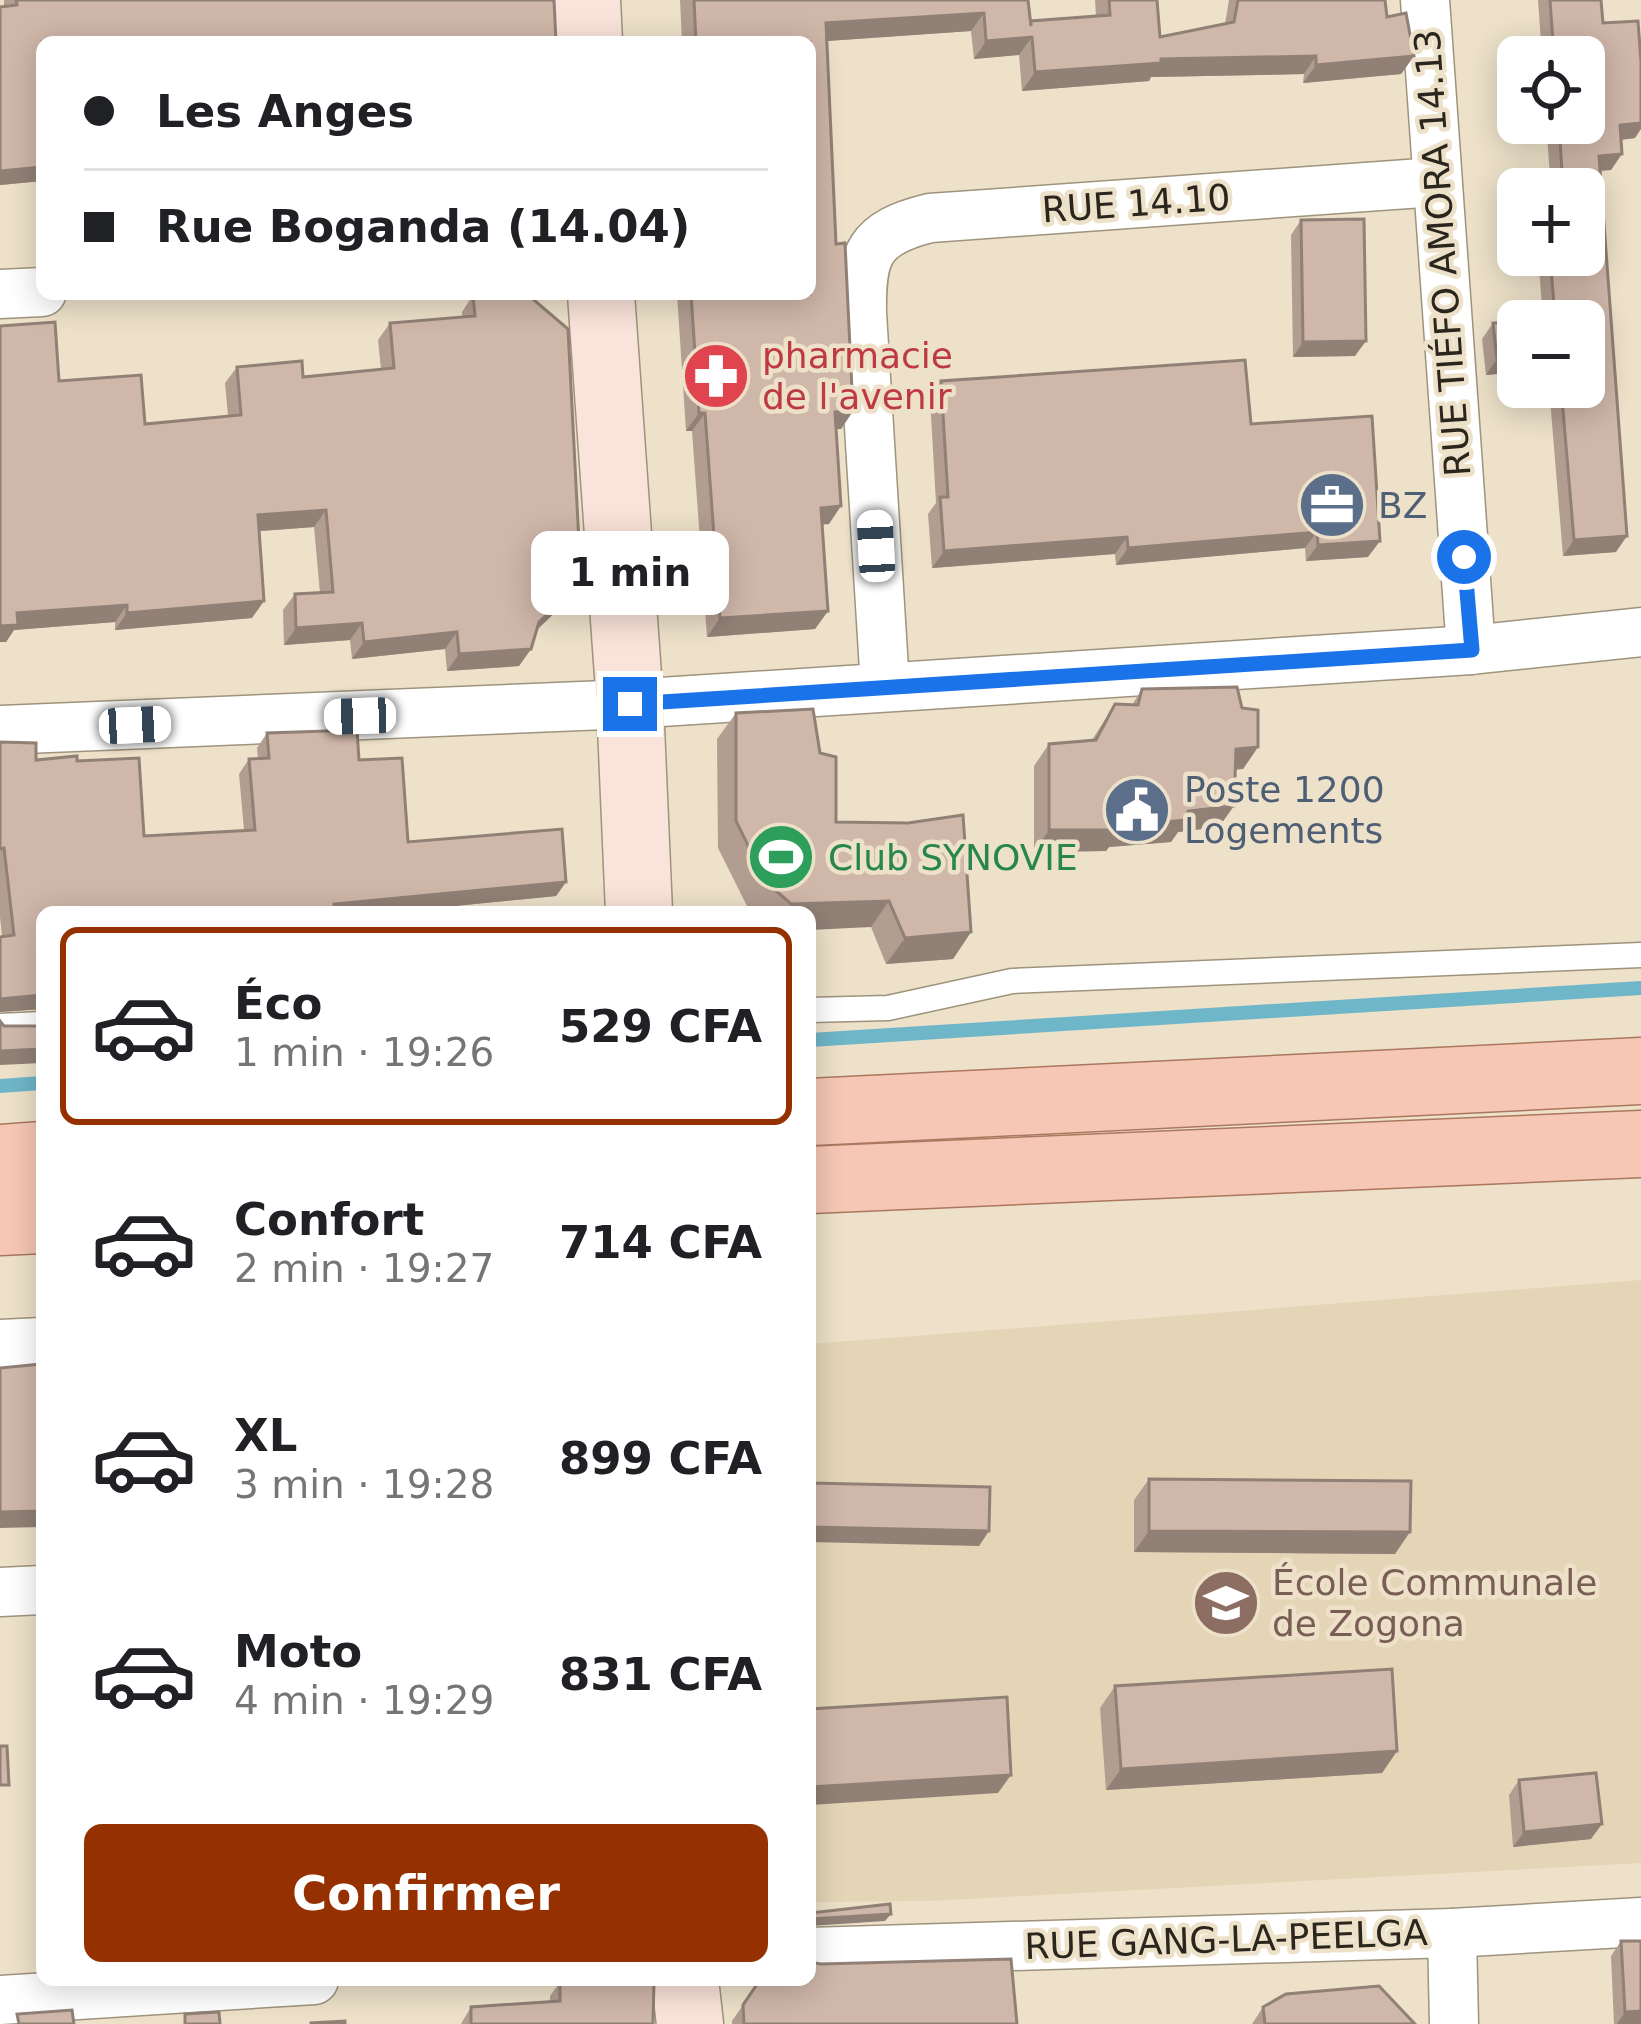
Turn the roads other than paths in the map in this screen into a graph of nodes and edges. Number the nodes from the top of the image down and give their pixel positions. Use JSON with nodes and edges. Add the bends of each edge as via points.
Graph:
{"nodes":[{"id":1,"x":587,"y":0,"type":"edge"},
{"id":2,"x":1425,"y":0,"type":"edge"},
{"id":3,"x":589,"y":36,"type":"edge"},
{"id":4,"x":1436,"y":182,"type":"junction"},
{"id":5,"x":36,"y":292,"type":"edge"},
{"id":6,"x":0,"y":294,"type":"edge"},
{"id":7,"x":601,"y":300,"type":"edge"},
{"id":8,"x":1641,"y":632,"type":"edge"},
{"id":9,"x":1472,"y":650,"type":"junction"},
{"id":10,"x":885,"y":686,"type":"junction"},
{"id":11,"x":630,"y":704,"type":"junction"},
{"id":12,"x":0,"y":730,"type":"edge"},
{"id":13,"x":639,"y":906,"type":"edge"},
{"id":14,"x":1641,"y":955,"type":"edge"},
{"id":15,"x":816,"y":1010,"type":"edge"},
{"id":16,"x":36,"y":1024,"type":"edge"},
{"id":17,"x":0,"y":1026,"type":"edge"},
{"id":18,"x":1641,"y":1071,"type":"edge"},
{"id":19,"x":816,"y":1112,"type":"edge"},
{"id":20,"x":1641,"y":1144,"type":"edge"},
{"id":21,"x":36,"y":1155,"type":"edge"},
{"id":22,"x":0,"y":1158,"type":"edge"},
{"id":23,"x":816,"y":1180,"type":"edge"},
{"id":24,"x":36,"y":1220,"type":"edge"},
{"id":25,"x":0,"y":1222,"type":"edge"},
{"id":26,"x":36,"y":1342,"type":"edge"},
{"id":27,"x":0,"y":1344,"type":"edge"},
{"id":28,"x":36,"y":1590,"type":"edge"},
{"id":29,"x":0,"y":1592,"type":"edge"},
{"id":30,"x":1641,"y":1922,"type":"edge"},
{"id":31,"x":1452,"y":1933,"type":"junction"},
{"id":32,"x":816,"y":1952,"type":"edge"},
{"id":33,"x":220,"y":1986,"type":"edge"},
{"id":34,"x":686,"y":1986,"type":"edge"},
{"id":35,"x":0,"y":2000,"type":"edge"},
{"id":36,"x":690,"y":2024,"type":"edge"},
{"id":37,"x":1454,"y":2024,"type":"edge"}],
"edges":[{"from":1,"to":3,"type":"street"},
{"from":2,"to":4,"type":"street","name":"RUE TIÉFO AMORA 14.13"},
{"from":4,"to":9,"type":"street","name":"RUE TIÉFO AMORA 14.13"},
{"from":4,"to":10,"type":"street","name":"RUE 14.10","via":[[930,218],[895,226],[870,248],[862,272]]},
{"from":5,"to":6,"type":"street"},
{"from":7,"to":11,"type":"street"},
{"from":8,"to":9,"type":"street"},
{"from":9,"to":10,"type":"street"},
{"from":10,"to":11,"type":"street"},
{"from":11,"to":12,"type":"street"},
{"from":11,"to":13,"type":"street"},
{"from":14,"to":15,"type":"lane","via":[[1012,981],[888,1008]]},
{"from":16,"to":17,"type":"lane"},
{"from":18,"to":19,"type":"main road"},
{"from":20,"to":23,"type":"main road"},
{"from":21,"to":22,"type":"main road"},
{"from":24,"to":25,"type":"main road"},
{"from":26,"to":27,"type":"street"},
{"from":28,"to":29,"type":"street"},
{"from":30,"to":31,"type":"street","name":"RUE GANG-LA-PEELGA"},
{"from":31,"to":32,"type":"street","name":"RUE GANG-LA-PEELGA"},
{"from":31,"to":37,"type":"street"},
{"from":33,"to":35,"type":"street"},
{"from":34,"to":36,"type":"street"}]}
